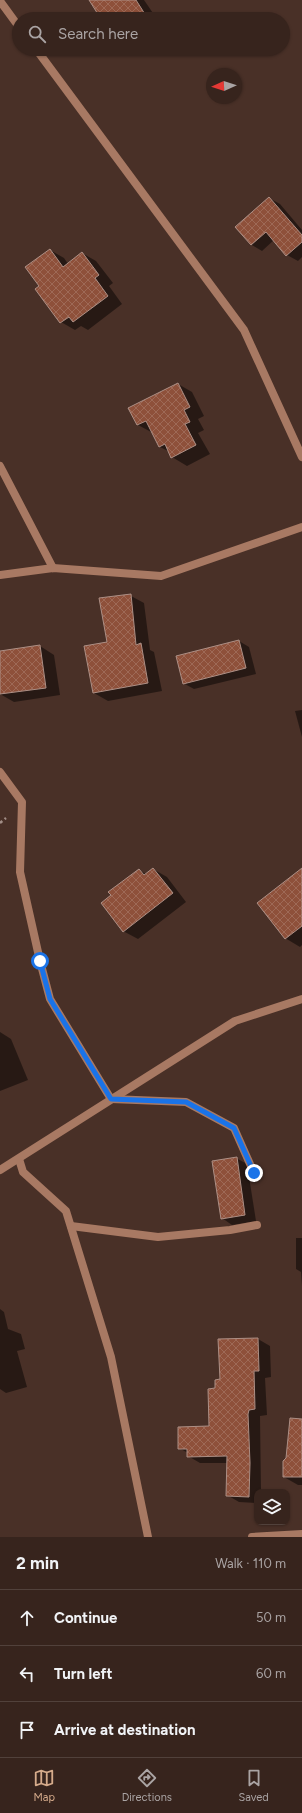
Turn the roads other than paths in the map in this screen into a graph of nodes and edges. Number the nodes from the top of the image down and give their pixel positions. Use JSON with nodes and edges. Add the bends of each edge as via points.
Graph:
{"nodes":[{"id":1,"x":0,"y":1,"type":"edge"},
{"id":2,"x":12,"y":17,"type":"edge"},
{"id":3,"x":41,"y":56,"type":"edge"},
{"id":4,"x":302,"y":457,"type":"edge"},
{"id":5,"x":0,"y":466,"type":"edge"},
{"id":6,"x":302,"y":527,"type":"edge"},
{"id":7,"x":53,"y":568,"type":"junction"},
{"id":8,"x":0,"y":575,"type":"edge"},
{"id":9,"x":0,"y":772,"type":"edge"},
{"id":10,"x":302,"y":999,"type":"edge"},
{"id":11,"x":111,"y":1099,"type":"junction"},
{"id":12,"x":19,"y":1159,"type":"junction"},
{"id":13,"x":0,"y":1170,"type":"edge"},
{"id":14,"x":254,"y":1173,"type":"dead end"},
{"id":15,"x":257,"y":1225,"type":"dead end"},
{"id":16,"x":71,"y":1226,"type":"junction"},
{"id":17,"x":302,"y":1534,"type":"edge"},
{"id":18,"x":148,"y":1537,"type":"edge"},
{"id":19,"x":252,"y":1537,"type":"edge"}],
"edges":[{"from":1,"to":2,"type":"street"},
{"from":3,"to":4,"type":"street","via":[[244,330]]},
{"from":5,"to":7,"type":"street"},
{"from":6,"to":7,"type":"street","via":[[161,576]]},
{"from":7,"to":8,"type":"street"},
{"from":9,"to":11,"type":"street","via":[[22,802],[20,872],[50,999]]},
{"from":10,"to":11,"type":"street","via":[[235,1021]]},
{"from":11,"to":12,"type":"street"},
{"from":11,"to":14,"type":"street","via":[[186,1102],[234,1128]]},
{"from":12,"to":13,"type":"street"},
{"from":12,"to":16,"type":"street","via":[[23,1172],[66,1211]]},
{"from":15,"to":16,"type":"street","via":[[158,1237]]},
{"from":16,"to":18,"type":"street","via":[[111,1357]]},
{"from":17,"to":19,"type":"street"}]}
